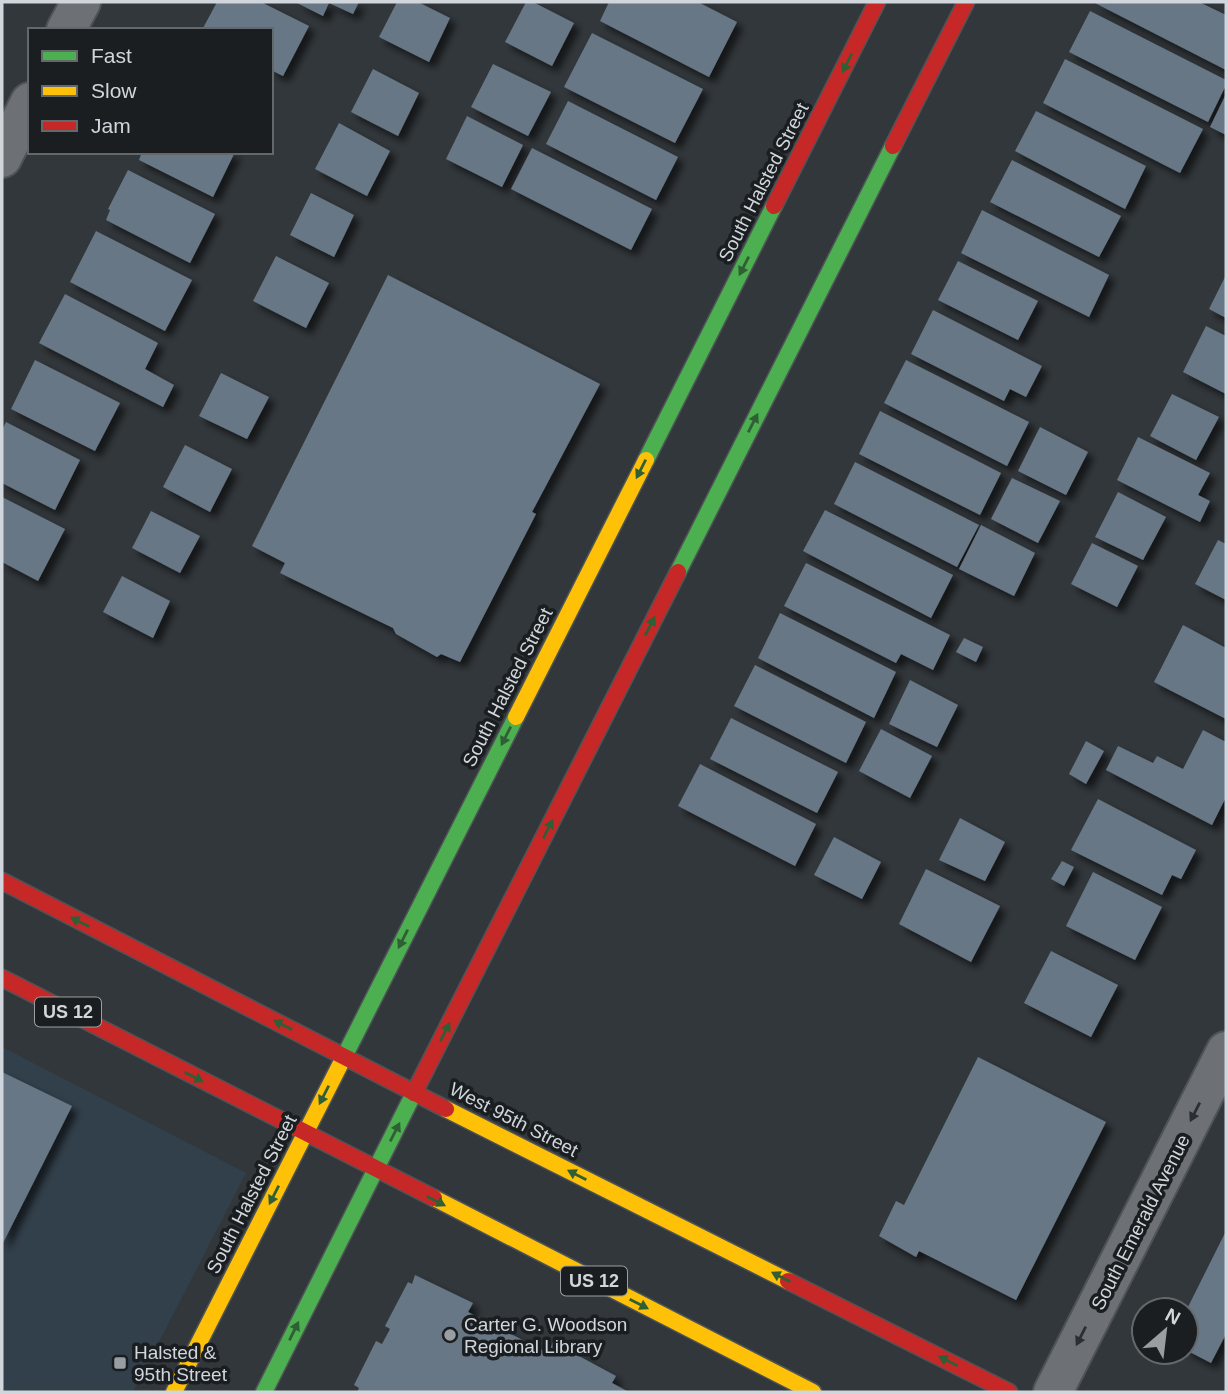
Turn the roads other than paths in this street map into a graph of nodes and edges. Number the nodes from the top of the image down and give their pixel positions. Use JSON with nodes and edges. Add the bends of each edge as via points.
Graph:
{"nodes":[{"id":1,"x":80,"y":2,"type":"edge"},
{"id":2,"x":877,"y":2,"type":"edge"},
{"id":3,"x":966,"y":2,"type":"edge"},
{"id":4,"x":67,"y":28,"type":"edge"},
{"id":5,"x":28,"y":106,"type":"edge"},
{"id":6,"x":2,"y":158,"type":"edge"},
{"id":7,"x":2,"y":881,"type":"edge"},
{"id":8,"x":2,"y":978,"type":"edge"},
{"id":9,"x":1226,"y":1051,"type":"edge"},
{"id":10,"x":344,"y":1057,"type":"junction"},
{"id":11,"x":414,"y":1093,"type":"junction"},
{"id":12,"x":305,"y":1134,"type":"junction"},
{"id":13,"x":376,"y":1170,"type":"junction"},
{"id":14,"x":174,"y":1392,"type":"edge"},
{"id":15,"x":264,"y":1392,"type":"edge"},
{"id":16,"x":813,"y":1392,"type":"edge"},
{"id":17,"x":1009,"y":1392,"type":"edge"},
{"id":18,"x":1053,"y":1392,"type":"edge"}],
"edges":[{"from":1,"to":4,"type":"street"},
{"from":2,"to":10,"type":"main road","name":"South Halsted Street","one_way":true},
{"from":11,"to":3,"type":"main road","one_way":true},
{"from":5,"to":6,"type":"street"},
{"from":10,"to":7,"type":"main road","name":"West 95th Street","one_way":true},
{"from":8,"to":12,"type":"main road","number":"US 12","one_way":true},
{"from":9,"to":18,"type":"street","name":"South Emerald Avenue","one_way":true},
{"from":10,"to":11,"type":"main road","name":"West 95th Street"},
{"from":10,"to":12,"type":"main road","name":"South Halsted Street","one_way":true},
{"from":13,"to":11,"type":"main road","one_way":true},
{"from":17,"to":11,"type":"main road","name":"West 95th Street","one_way":true},
{"from":12,"to":13,"type":"main road","number":"US 12"},
{"from":12,"to":14,"type":"main road","name":"South Halsted Street","one_way":true},
{"from":15,"to":13,"type":"main road","one_way":true},
{"from":13,"to":16,"type":"main road","number":"US 12","one_way":true}]}
